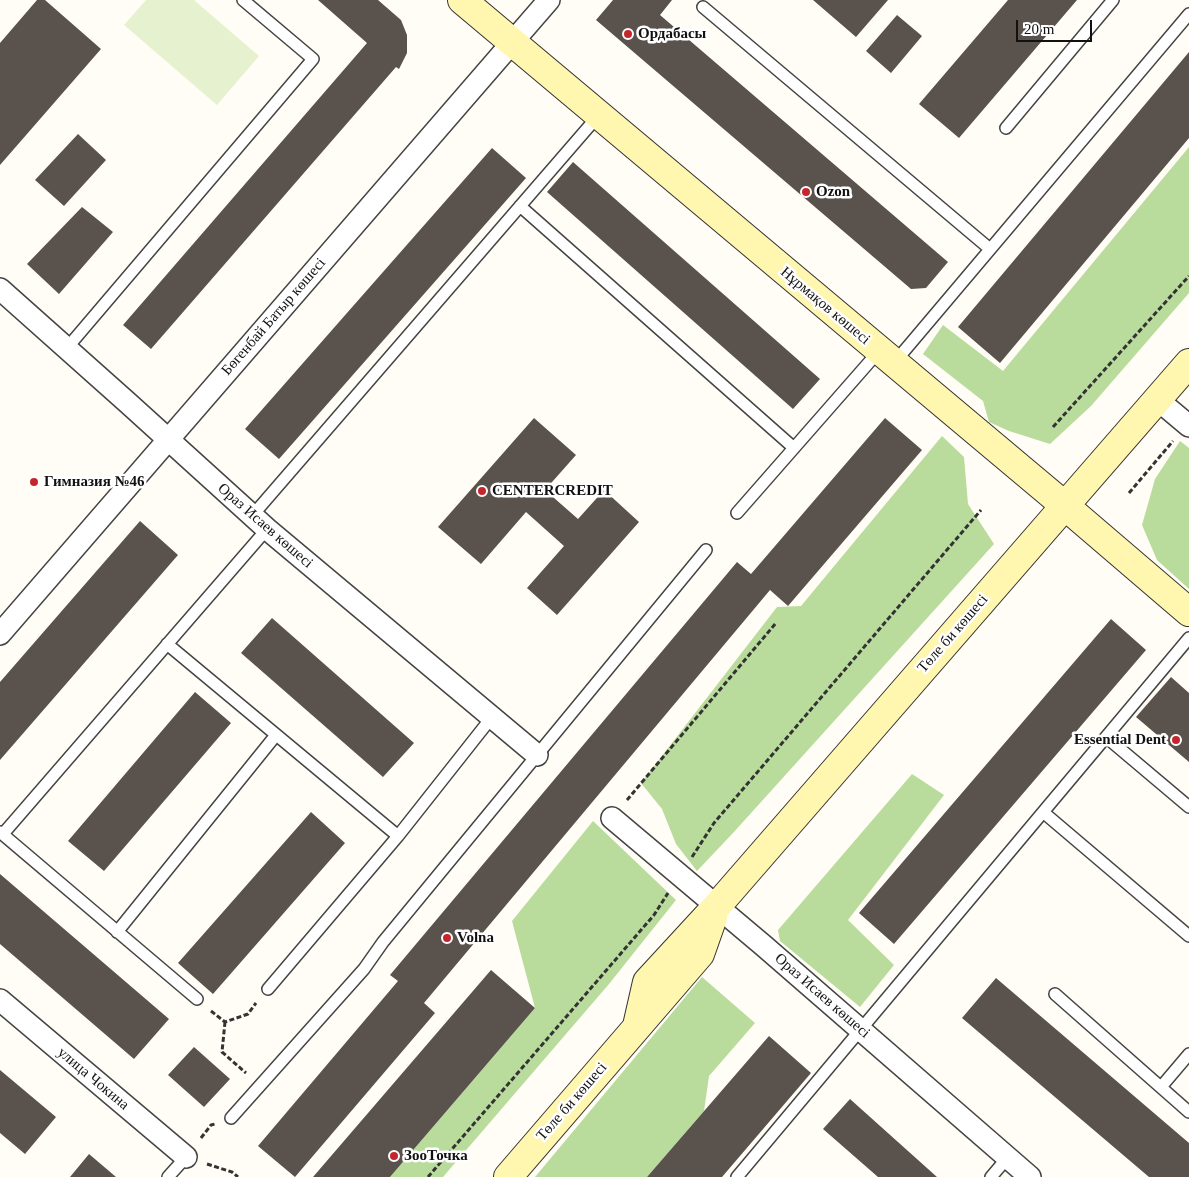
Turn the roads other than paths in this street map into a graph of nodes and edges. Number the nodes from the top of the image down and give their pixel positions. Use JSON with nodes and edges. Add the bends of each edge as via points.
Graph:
{"nodes":[{"id":1,"x":243,"y":0,"type":"edge"},
{"id":2,"x":462,"y":0,"type":"edge"},
{"id":3,"x":549,"y":0,"type":"edge"},
{"id":4,"x":1113,"y":0,"type":"edge"},
{"id":5,"x":702,"y":7,"type":"dead end"},
{"id":6,"x":1189,"y":14,"type":"edge"},
{"id":7,"x":511,"y":43,"type":"junction"},
{"id":8,"x":598,"y":116,"type":"junction"},
{"id":9,"x":1006,"y":128,"type":"dead end"},
{"id":10,"x":520,"y":206,"type":"junction"},
{"id":11,"x":990,"y":249,"type":"junction"},
{"id":12,"x":0,"y":289,"type":"edge"},
{"id":13,"x":67,"y":348,"type":"junction"},
{"id":14,"x":887,"y":357,"type":"junction"},
{"id":15,"x":1189,"y":363,"type":"edge"},
{"id":16,"x":1158,"y":400,"type":"junction"},
{"id":17,"x":1188,"y":425,"type":"edge"},
{"id":18,"x":168,"y":440,"type":"junction"},
{"id":19,"x":794,"y":448,"type":"junction"},
{"id":20,"x":1064,"y":505,"type":"junction"},
{"id":21,"x":737,"y":513,"type":"dead end"},
{"id":22,"x":259,"y":523,"type":"junction"},
{"id":23,"x":706,"y":550,"type":"dead end"},
{"id":24,"x":1189,"y":612,"type":"edge"},
{"id":25,"x":0,"y":634,"type":"edge"},
{"id":26,"x":1189,"y":638,"type":"edge"},
{"id":27,"x":167,"y":644,"type":"junction"},
{"id":28,"x":492,"y":717,"type":"junction"},
{"id":29,"x":276,"y":735,"type":"junction"},
{"id":30,"x":1106,"y":737,"type":"junction"},
{"id":31,"x":537,"y":755,"type":"junction"},
{"id":32,"x":1189,"y":806,"type":"edge"},
{"id":33,"x":1043,"y":812,"type":"junction"},
{"id":34,"x":612,"y":818,"type":"road end"},
{"id":35,"x":1,"y":833,"type":"edge"},
{"id":36,"x":398,"y":836,"type":"junction"},
{"id":37,"x":717,"y":906,"type":"junction"},
{"id":38,"x":117,"y":932,"type":"junction"},
{"id":39,"x":1189,"y":936,"type":"edge"},
{"id":40,"x":268,"y":989,"type":"road end"},
{"id":41,"x":1055,"y":994,"type":"dead end"},
{"id":42,"x":197,"y":999,"type":"road end"},
{"id":43,"x":0,"y":1000,"type":"edge"},
{"id":44,"x":860,"y":1029,"type":"junction"},
{"id":45,"x":1189,"y":1054,"type":"edge"},
{"id":46,"x":1161,"y":1087,"type":"junction"},
{"id":47,"x":1189,"y":1112,"type":"edge"},
{"id":48,"x":231,"y":1118,"type":"road end"},
{"id":49,"x":186,"y":1157,"type":"joint"},
{"id":50,"x":1008,"y":1157,"type":"junction"},
{"id":51,"x":168,"y":1177,"type":"edge"},
{"id":52,"x":508,"y":1177,"type":"edge"},
{"id":53,"x":737,"y":1177,"type":"edge"},
{"id":54,"x":991,"y":1177,"type":"edge"},
{"id":55,"x":1030,"y":1177,"type":"edge"}],
"edges":[{"from":1,"to":13,"type":"lane","via":[[313,59]]},
{"from":2,"to":7,"type":"main road","name":"Нұрмақов көшесі"},
{"from":3,"to":7,"type":"street","name":"Бөгенбай Батыр көшесі"},
{"from":4,"to":9,"type":"lane"},
{"from":5,"to":11,"type":"lane"},
{"from":6,"to":11,"type":"lane"},
{"from":7,"to":8,"type":"main road","name":"Нұрмақов көшесі"},
{"from":7,"to":18,"type":"street","name":"Бөгенбай Батыр көшесі"},
{"from":8,"to":10,"type":"lane"},
{"from":8,"to":14,"type":"main road","name":"Нұрмақов көшесі"},
{"from":10,"to":19,"type":"lane"},
{"from":10,"to":22,"type":"lane"},
{"from":11,"to":14,"type":"lane"},
{"from":12,"to":13,"type":"street","name":"Ораз Исаев көшесі"},
{"from":13,"to":18,"type":"street","name":"Ораз Исаев көшесі"},
{"from":14,"to":19,"type":"lane"},
{"from":14,"to":20,"type":"main road","name":"Нұрмақов көшесі"},
{"from":15,"to":16,"type":"main road","name":"Төле би көшесі"},
{"from":16,"to":17,"type":"street"},
{"from":16,"to":20,"type":"main road","name":"Төле би көшесі"},
{"from":18,"to":22,"type":"street","name":"Ораз Исаев көшесі"},
{"from":18,"to":25,"type":"street","name":"Бөгенбай Батыр көшесі"},
{"from":19,"to":21,"type":"lane"},
{"from":20,"to":24,"type":"main road","name":"Нұрмақов көшесі"},
{"from":20,"to":37,"type":"main road","name":"Төле би көшесі"},
{"from":22,"to":27,"type":"lane"},
{"from":22,"to":28,"type":"street","name":"Ораз Исаев көшесі"},
{"from":23,"to":31,"type":"lane"},
{"from":26,"to":30,"type":"lane"},
{"from":27,"to":29,"type":"lane"},
{"from":27,"to":35,"type":"lane"},
{"from":28,"to":31,"type":"street","name":"Ораз Исаев көшесі"},
{"from":28,"to":36,"type":"lane"},
{"from":29,"to":36,"type":"lane"},
{"from":29,"to":38,"type":"lane"},
{"from":30,"to":32,"type":"lane"},
{"from":30,"to":33,"type":"lane"},
{"from":31,"to":48,"type":"lane","via":[[364,969]]},
{"from":33,"to":39,"type":"lane"},
{"from":33,"to":44,"type":"lane"},
{"from":34,"to":37,"type":"street","name":"Ораз Исаев көшесі"},
{"from":35,"to":38,"type":"lane"},
{"from":36,"to":40,"type":"lane"},
{"from":37,"to":44,"type":"street","name":"Ораз Исаев көшесі"},
{"from":37,"to":52,"type":"main road","name":"Төле би көшесі","via":[[647,982],[636,1026]]},
{"from":38,"to":42,"type":"lane"},
{"from":41,"to":46,"type":"lane"},
{"from":43,"to":49,"type":"street","name":"улица Чокина"},
{"from":44,"to":50,"type":"street","name":"Ораз Исаев көшесі"},
{"from":44,"to":53,"type":"lane"},
{"from":45,"to":46,"type":"lane"},
{"from":46,"to":47,"type":"lane"},
{"from":49,"to":51,"type":"lane"},
{"from":50,"to":54,"type":"lane"},
{"from":50,"to":55,"type":"street","name":"Ораз Исаев көшесі"}]}
